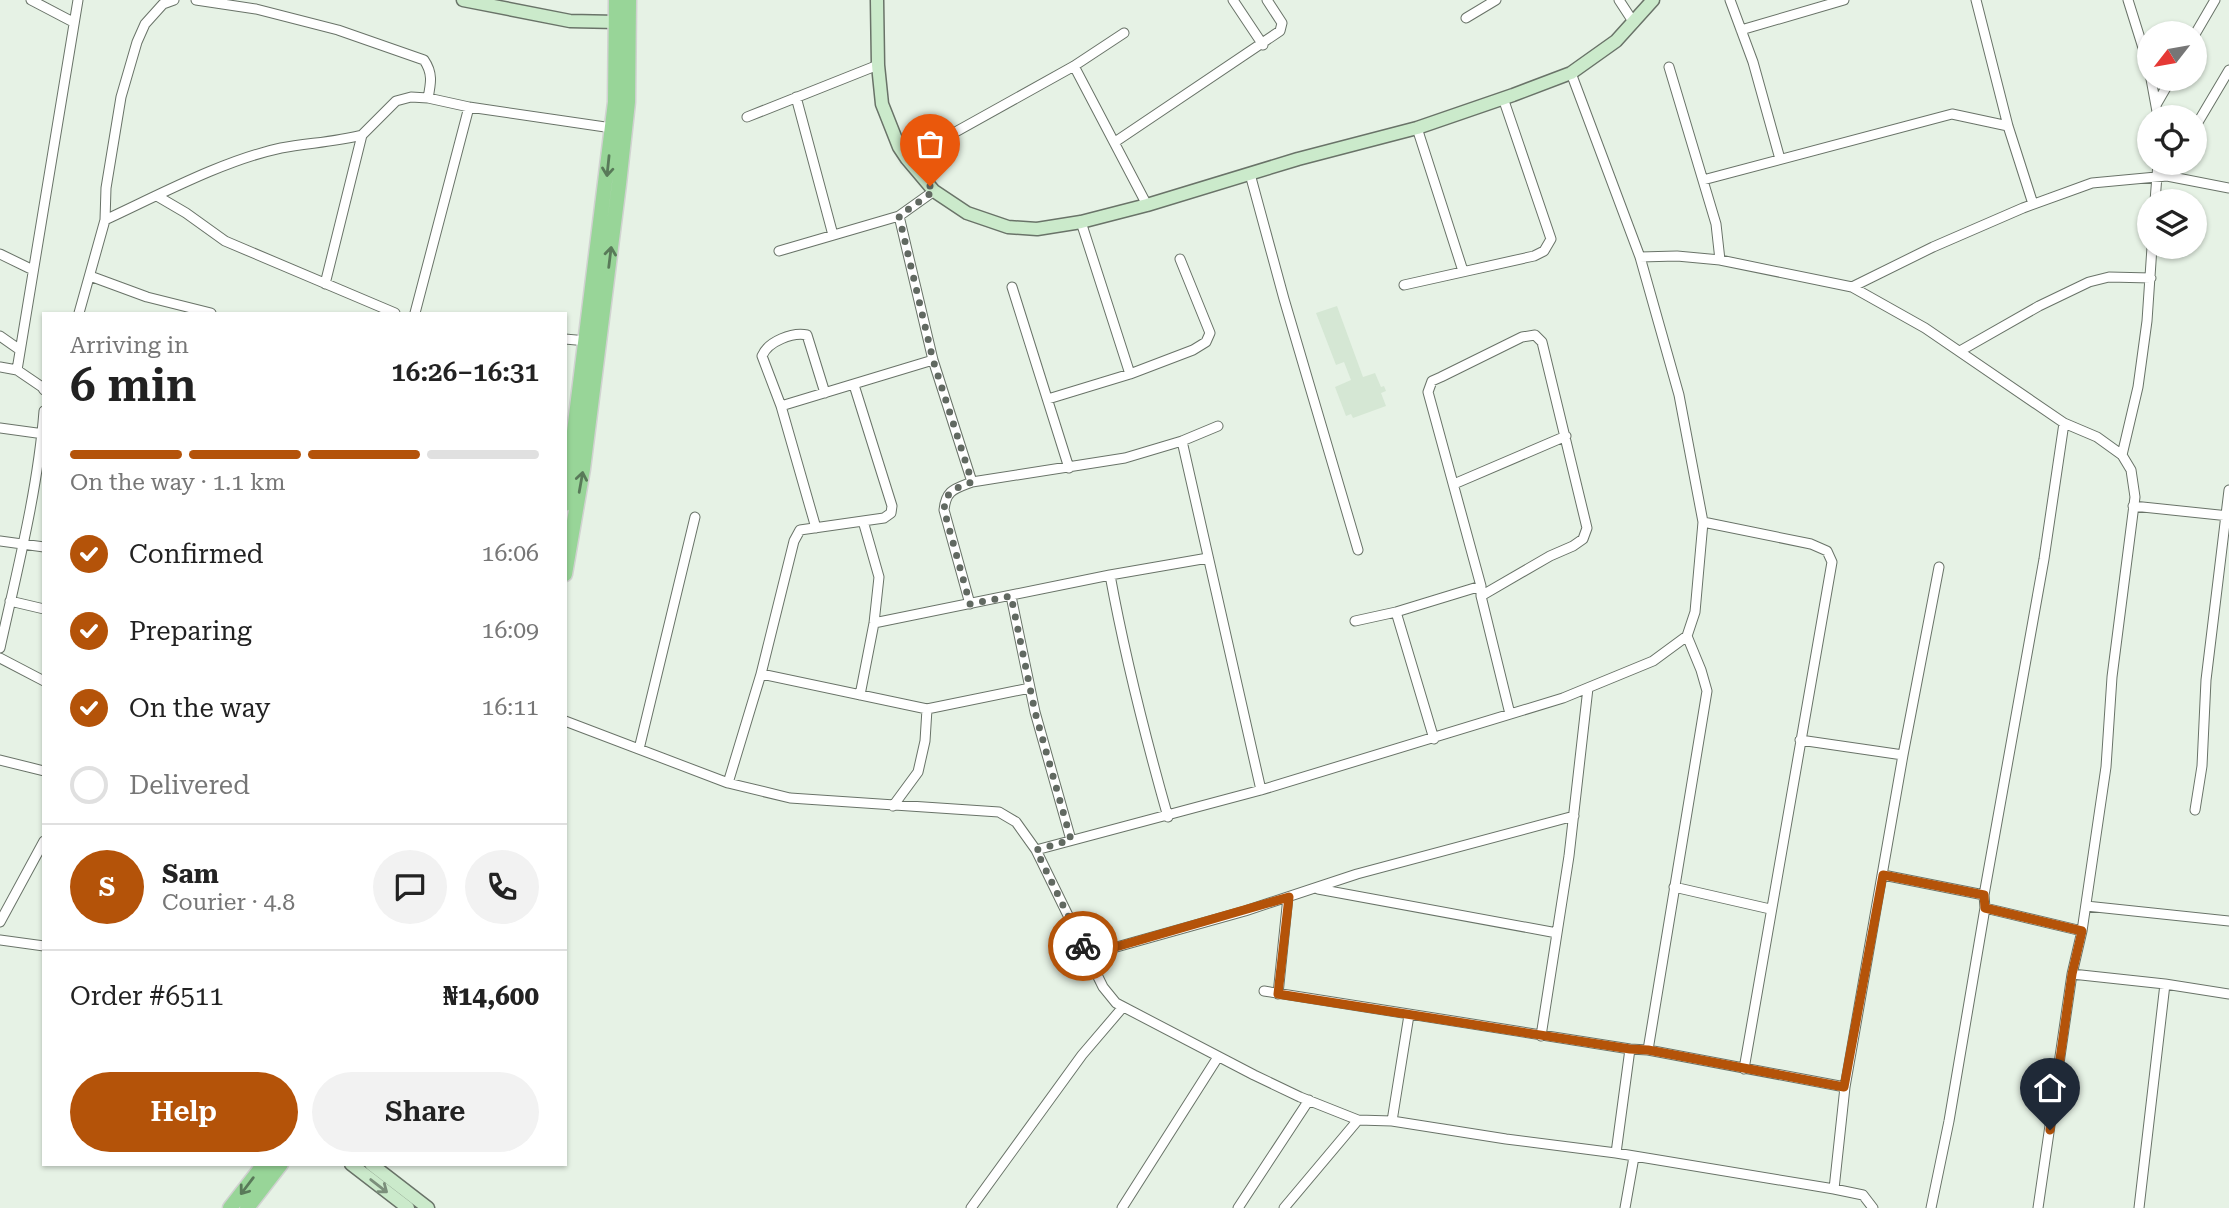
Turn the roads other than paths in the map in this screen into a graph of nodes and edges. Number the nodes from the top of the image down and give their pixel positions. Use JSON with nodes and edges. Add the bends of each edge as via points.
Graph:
{"nodes":[{"id":1,"x":31,"y":0,"type":"edge"},
{"id":2,"x":78,"y":0,"type":"edge"},
{"id":3,"x":174,"y":0,"type":"edge"},
{"id":4,"x":196,"y":0,"type":"edge"},
{"id":5,"x":463,"y":0,"type":"edge"},
{"id":6,"x":616,"y":0,"type":"edge"},
{"id":7,"x":629,"y":0,"type":"edge"},
{"id":8,"x":877,"y":0,"type":"edge"},
{"id":9,"x":1233,"y":0,"type":"edge"},
{"id":10,"x":1267,"y":0,"type":"edge"},
{"id":11,"x":1496,"y":0,"type":"edge"},
{"id":12,"x":1619,"y":0,"type":"edge"},
{"id":13,"x":1653,"y":0,"type":"edge"},
{"id":14,"x":1730,"y":0,"type":"edge"},
{"id":15,"x":1844,"y":0,"type":"edge"},
{"id":16,"x":1976,"y":0,"type":"edge"},
{"id":17,"x":2127,"y":0,"type":"edge"},
{"id":18,"x":2215,"y":0,"type":"edge"},
{"id":19,"x":1466,"y":18,"type":"dead end"},
{"id":20,"x":2203,"y":21,"type":"edge"},
{"id":21,"x":73,"y":22,"type":"junction"},
{"id":22,"x":617,"y":22,"type":"junction"},
{"id":23,"x":1634,"y":23,"type":"junction"},
{"id":24,"x":1741,"y":30,"type":"junction"},
{"id":25,"x":2137,"y":30,"type":"edge"},
{"id":26,"x":1124,"y":33,"type":"dead end"},
{"id":27,"x":1262,"y":44,"type":"junction"},
{"id":28,"x":878,"y":65,"type":"junction"},
{"id":29,"x":1074,"y":66,"type":"junction"},
{"id":30,"x":1669,"y":67,"type":"dead end"},
{"id":31,"x":2229,"y":70,"type":"edge"},
{"id":32,"x":1571,"y":73,"type":"junction"},
{"id":33,"x":2154,"y":91,"type":"edge"},
{"id":34,"x":2165,"y":91,"type":"edge"},
{"id":35,"x":796,"y":97,"type":"junction"},
{"id":36,"x":1503,"y":98,"type":"junction"},
{"id":37,"x":428,"y":99,"type":"junction"},
{"id":38,"x":2157,"y":105,"type":"joint"},
{"id":39,"x":469,"y":107,"type":"junction"},
{"id":40,"x":2207,"y":107,"type":"edge"},
{"id":41,"x":747,"y":117,"type":"dead end"},
{"id":42,"x":2008,"y":125,"type":"junction"},
{"id":43,"x":612,"y":128,"type":"junction"},
{"id":44,"x":1417,"y":128,"type":"junction"},
{"id":45,"x":362,"y":135,"type":"junction"},
{"id":46,"x":1115,"y":142,"type":"junction"},
{"id":47,"x":907,"y":159,"type":"junction"},
{"id":48,"x":1780,"y":159,"type":"junction"},
{"id":49,"x":1250,"y":174,"type":"junction"},
{"id":50,"x":2162,"y":176,"type":"junction"},
{"id":51,"x":1703,"y":180,"type":"junction"},
{"id":52,"x":2229,"y":188,"type":"edge"},
{"id":53,"x":2158,"y":189,"type":"edge"},
{"id":54,"x":934,"y":191,"type":"junction"},
{"id":55,"x":157,"y":196,"type":"junction"},
{"id":56,"x":2033,"y":204,"type":"junction"},
{"id":57,"x":1147,"y":205,"type":"junction"},
{"id":58,"x":899,"y":216,"type":"junction"},
{"id":59,"x":105,"y":220,"type":"junction"},
{"id":60,"x":1081,"y":222,"type":"junction"},
{"id":61,"x":833,"y":235,"type":"junction"},
{"id":62,"x":779,"y":251,"type":"dead end"},
{"id":63,"x":0,"y":254,"type":"edge"},
{"id":64,"x":1640,"y":257,"type":"junction"},
{"id":65,"x":1180,"y":259,"type":"dead end"},
{"id":66,"x":2152,"y":259,"type":"edge"},
{"id":67,"x":1720,"y":260,"type":"junction"},
{"id":68,"x":33,"y":270,"type":"junction"},
{"id":69,"x":1463,"y":271,"type":"junction"},
{"id":70,"x":90,"y":276,"type":"junction"},
{"id":71,"x":2151,"y":278,"type":"junction"},
{"id":72,"x":325,"y":284,"type":"junction"},
{"id":73,"x":1404,"y":285,"type":"dead end"},
{"id":74,"x":1012,"y":287,"type":"dead end"},
{"id":75,"x":1852,"y":287,"type":"junction"},
{"id":76,"x":79,"y":312,"type":"edge"},
{"id":77,"x":207,"y":312,"type":"edge"},
{"id":78,"x":393,"y":312,"type":"edge"},
{"id":79,"x":415,"y":312,"type":"edge"},
{"id":80,"x":0,"y":336,"type":"edge"},
{"id":81,"x":567,"y":339,"type":"edge"},
{"id":82,"x":587,"y":341,"type":"junction"},
{"id":83,"x":20,"y":350,"type":"junction"},
{"id":84,"x":1960,"y":351,"type":"junction"},
{"id":85,"x":933,"y":360,"type":"junction"},
{"id":86,"x":0,"y":367,"type":"edge"},
{"id":87,"x":17,"y":370,"type":"junction"},
{"id":88,"x":1130,"y":374,"type":"junction"},
{"id":89,"x":854,"y":385,"type":"junction"},
{"id":90,"x":42,"y":389,"type":"edge"},
{"id":91,"x":825,"y":393,"type":"junction"},
{"id":92,"x":1048,"y":399,"type":"junction"},
{"id":93,"x":781,"y":407,"type":"junction"},
{"id":94,"x":2064,"y":423,"type":"junction"},
{"id":95,"x":1218,"y":426,"type":"dead end"},
{"id":96,"x":0,"y":428,"type":"edge"},
{"id":97,"x":42,"y":434,"type":"edge"},
{"id":98,"x":1566,"y":436,"type":"junction"},
{"id":99,"x":42,"y":439,"type":"edge"},
{"id":100,"x":1182,"y":441,"type":"junction"},
{"id":101,"x":2122,"y":455,"type":"junction"},
{"id":102,"x":1069,"y":468,"type":"junction"},
{"id":103,"x":568,"y":470,"type":"edge"},
{"id":104,"x":972,"y":482,"type":"junction"},
{"id":105,"x":1454,"y":484,"type":"junction"},
{"id":106,"x":2229,"y":490,"type":"edge"},
{"id":107,"x":2133,"y":506,"type":"junction"},
{"id":108,"x":2228,"y":516,"type":"edge"},
{"id":109,"x":695,"y":517,"type":"dead end"},
{"id":110,"x":863,"y":521,"type":"junction"},
{"id":111,"x":1703,"y":522,"type":"junction"},
{"id":112,"x":816,"y":528,"type":"junction"},
{"id":113,"x":0,"y":541,"type":"edge"},
{"id":114,"x":22,"y":544,"type":"junction"},
{"id":115,"x":42,"y":547,"type":"edge"},
{"id":116,"x":1358,"y":550,"type":"dead end"},
{"id":117,"x":1208,"y":558,"type":"junction"},
{"id":118,"x":567,"y":561,"type":"edge"},
{"id":119,"x":1939,"y":567,"type":"dead end"},
{"id":120,"x":1110,"y":575,"type":"junction"},
{"id":121,"x":1481,"y":591,"type":"junction"},
{"id":122,"x":1011,"y":596,"type":"junction"},
{"id":123,"x":10,"y":601,"type":"junction"},
{"id":124,"x":970,"y":604,"type":"junction"},
{"id":125,"x":42,"y":609,"type":"edge"},
{"id":126,"x":1396,"y":612,"type":"junction"},
{"id":127,"x":1355,"y":621,"type":"dead end"},
{"id":128,"x":874,"y":623,"type":"junction"},
{"id":129,"x":1687,"y":636,"type":"junction"},
{"id":130,"x":0,"y":648,"type":"edge"},
{"id":131,"x":0,"y":658,"type":"edge"},
{"id":132,"x":761,"y":674,"type":"junction"},
{"id":133,"x":42,"y":680,"type":"edge"},
{"id":134,"x":1030,"y":688,"type":"junction"},
{"id":135,"x":1588,"y":688,"type":"junction"},
{"id":136,"x":860,"y":695,"type":"junction"},
{"id":137,"x":927,"y":709,"type":"junction"},
{"id":138,"x":1510,"y":714,"type":"junction"},
{"id":139,"x":567,"y":722,"type":"edge"},
{"id":140,"x":1434,"y":739,"type":"junction"},
{"id":141,"x":1800,"y":740,"type":"junction"},
{"id":142,"x":639,"y":749,"type":"junction"},
{"id":143,"x":1903,"y":755,"type":"junction"},
{"id":144,"x":0,"y":760,"type":"edge"},
{"id":145,"x":42,"y":770,"type":"edge"},
{"id":146,"x":728,"y":783,"type":"junction"},
{"id":147,"x":1261,"y":790,"type":"junction"},
{"id":148,"x":893,"y":806,"type":"junction"},
{"id":149,"x":2195,"y":810,"type":"dead end"},
{"id":150,"x":1574,"y":816,"type":"junction"},
{"id":151,"x":1168,"y":817,"type":"junction"},
{"id":152,"x":1071,"y":840,"type":"junction"},
{"id":153,"x":42,"y":845,"type":"edge"},
{"id":154,"x":1036,"y":850,"type":"junction"},
{"id":155,"x":1883,"y":875,"type":"junction"},
{"id":156,"x":1674,"y":887,"type":"junction"},
{"id":157,"x":1315,"y":888,"type":"junction"},
{"id":158,"x":1984,"y":895,"type":"junction"},
{"id":159,"x":1289,"y":897,"type":"junction"},
{"id":160,"x":2086,"y":906,"type":"junction"},
{"id":161,"x":1985,"y":908,"type":"junction"},
{"id":162,"x":1770,"y":909,"type":"junction"},
{"id":163,"x":2229,"y":921,"type":"edge"},
{"id":164,"x":0,"y":922,"type":"edge"},
{"id":165,"x":2082,"y":931,"type":"junction"},
{"id":166,"x":1557,"y":933,"type":"junction"},
{"id":167,"x":0,"y":940,"type":"edge"},
{"id":168,"x":42,"y":946,"type":"edge"},
{"id":169,"x":1088,"y":955,"type":"junction"},
{"id":170,"x":2072,"y":974,"type":"junction"},
{"id":171,"x":2165,"y":984,"type":"junction"},
{"id":172,"x":1264,"y":991,"type":"dead end"},
{"id":173,"x":1278,"y":994,"type":"junction"},
{"id":174,"x":2229,"y":994,"type":"edge"},
{"id":175,"x":1123,"y":1007,"type":"junction"},
{"id":176,"x":1409,"y":1015,"type":"junction"},
{"id":177,"x":1541,"y":1036,"type":"junction"},
{"id":178,"x":1630,"y":1049,"type":"junction"},
{"id":179,"x":1648,"y":1050,"type":"junction"},
{"id":180,"x":1218,"y":1057,"type":"junction"},
{"id":181,"x":1744,"y":1069,"type":"junction"},
{"id":182,"x":1844,"y":1087,"type":"junction"},
{"id":183,"x":1309,"y":1100,"type":"junction"},
{"id":184,"x":1358,"y":1120,"type":"junction"},
{"id":185,"x":1392,"y":1121,"type":"junction"},
{"id":186,"x":1616,"y":1153,"type":"junction"},
{"id":187,"x":1634,"y":1157,"type":"junction"},
{"id":188,"x":262,"y":1166,"type":"edge"},
{"id":189,"x":279,"y":1166,"type":"edge"},
{"id":190,"x":354,"y":1166,"type":"edge"},
{"id":191,"x":374,"y":1166,"type":"edge"},
{"id":192,"x":1834,"y":1189,"type":"junction"},
{"id":193,"x":230,"y":1208,"type":"edge"},
{"id":194,"x":247,"y":1208,"type":"edge"},
{"id":195,"x":408,"y":1208,"type":"edge"},
{"id":196,"x":428,"y":1208,"type":"edge"},
{"id":197,"x":971,"y":1208,"type":"edge"},
{"id":198,"x":1122,"y":1208,"type":"edge"},
{"id":199,"x":1238,"y":1208,"type":"edge"},
{"id":200,"x":1284,"y":1208,"type":"edge"},
{"id":201,"x":1625,"y":1208,"type":"edge"},
{"id":202,"x":1873,"y":1208,"type":"edge"},
{"id":203,"x":1931,"y":1208,"type":"edge"},
{"id":204,"x":2038,"y":1208,"type":"edge"},
{"id":205,"x":2139,"y":1208,"type":"edge"}],
"edges":[{"from":1,"to":21,"type":"street"},
{"from":2,"to":21,"type":"street"},
{"from":3,"to":59,"type":"street","via":[[145,24],[137,42],[121,97]]},
{"from":4,"to":37,"type":"street","via":[[256,9],[338,30],[424,60],[432,79]]},
{"from":5,"to":22,"type":"street","via":[[570,21]]},
{"from":6,"to":22,"type":"main road"},
{"from":118,"to":7,"type":"main road","one_way":true,"via":[[619,184],[628,102]]},
{"from":8,"to":28,"type":"street"},
{"from":9,"to":27,"type":"street"},
{"from":10,"to":27,"type":"street","via":[[1283,23],[1280,31]]},
{"from":11,"to":19,"type":"street"},
{"from":12,"to":23,"type":"street"},
{"from":13,"to":23,"type":"street"},
{"from":14,"to":24,"type":"street"},
{"from":15,"to":24,"type":"street"},
{"from":16,"to":42,"type":"street"},
{"from":17,"to":25,"type":"street"},
{"from":18,"to":20,"type":"street"},
{"from":21,"to":68,"type":"street"},
{"from":22,"to":43,"type":"main road"},
{"from":23,"to":32,"type":"street"},
{"from":24,"to":48,"type":"street"},
{"from":26,"to":29,"type":"street"},
{"from":27,"to":46,"type":"street"},
{"from":28,"to":35,"type":"street"},
{"from":28,"to":47,"type":"street","via":[[882,104]]},
{"from":29,"to":46,"type":"street"},
{"from":29,"to":47,"type":"street"},
{"from":30,"to":51,"type":"street"},
{"from":31,"to":40,"type":"street"},
{"from":32,"to":36,"type":"street"},
{"from":32,"to":64,"type":"street"},
{"from":33,"to":38,"type":"street"},
{"from":34,"to":38,"type":"street"},
{"from":35,"to":41,"type":"street"},
{"from":35,"to":61,"type":"street"},
{"from":36,"to":44,"type":"street"},
{"from":36,"to":69,"type":"street","via":[[1551,239],[1544,251],[1534,256]]},
{"from":37,"to":39,"type":"street"},
{"from":37,"to":45,"type":"street","via":[[396,101]]},
{"from":39,"to":43,"type":"street"},
{"from":39,"to":79,"type":"street"},
{"from":42,"to":48,"type":"street","via":[[1952,114]]},
{"from":42,"to":56,"type":"street"},
{"from":43,"to":82,"type":"main road","one_way":true},
{"from":44,"to":49,"type":"street"},
{"from":44,"to":69,"type":"street"},
{"from":45,"to":55,"type":"street","via":[[280,148],[224,166]]},
{"from":45,"to":72,"type":"street"},
{"from":46,"to":57,"type":"street"},
{"from":47,"to":54,"type":"street"},
{"from":48,"to":51,"type":"street"},
{"from":49,"to":57,"type":"street"},
{"from":49,"to":116,"type":"street"},
{"from":50,"to":52,"type":"street"},
{"from":50,"to":53,"type":"street"},
{"from":50,"to":56,"type":"street","via":[[2092,183]]},
{"from":51,"to":67,"type":"street","via":[[1716,224]]},
{"from":54,"to":58,"type":"street"},
{"from":54,"to":60,"type":"street","via":[[967,213],[1008,227],[1037,229]]},
{"from":55,"to":59,"type":"street"},
{"from":55,"to":72,"type":"street","via":[[225,241]]},
{"from":56,"to":75,"type":"street"},
{"from":57,"to":60,"type":"street"},
{"from":58,"to":61,"type":"street"},
{"from":58,"to":85,"type":"street"},
{"from":59,"to":70,"type":"street"},
{"from":60,"to":88,"type":"street"},
{"from":61,"to":62,"type":"street"},
{"from":63,"to":68,"type":"street"},
{"from":64,"to":67,"type":"street"},
{"from":64,"to":111,"type":"street","via":[[1679,395]]},
{"from":65,"to":88,"type":"street","via":[[1210,333],[1206,342],[1192,350]]},
{"from":66,"to":71,"type":"street"},
{"from":67,"to":75,"type":"street"},
{"from":68,"to":83,"type":"street"},
{"from":69,"to":73,"type":"street"},
{"from":70,"to":76,"type":"street"},
{"from":70,"to":77,"type":"street","via":[[146,298]]},
{"from":71,"to":84,"type":"street","via":[[2109,277],[2088,282]]},
{"from":71,"to":101,"type":"street","via":[[2138,387]]},
{"from":72,"to":78,"type":"street"},
{"from":74,"to":92,"type":"street"},
{"from":75,"to":84,"type":"street"},
{"from":80,"to":83,"type":"street"},
{"from":81,"to":82,"type":"street"},
{"from":82,"to":103,"type":"main road"},
{"from":83,"to":87,"type":"street"},
{"from":84,"to":94,"type":"street"},
{"from":85,"to":89,"type":"street"},
{"from":85,"to":104,"type":"street"},
{"from":86,"to":87,"type":"street"},
{"from":87,"to":90,"type":"street"},
{"from":88,"to":92,"type":"street"},
{"from":89,"to":91,"type":"street"},
{"from":89,"to":110,"type":"street","via":[[892,506],[884,518]]},
{"from":91,"to":93,"type":"street"},
{"from":91,"to":93,"type":"street","via":[[807,335],[800,333],[765,348],[762,356]]},
{"from":92,"to":102,"type":"street"},
{"from":93,"to":112,"type":"street"},
{"from":94,"to":101,"type":"street","via":[[2097,437]]},
{"from":94,"to":158,"type":"street"},
{"from":95,"to":100,"type":"street"},
{"from":96,"to":97,"type":"street"},
{"from":98,"to":105,"type":"street"},
{"from":98,"to":105,"type":"street","via":[[1542,342],[1535,335],[1522,337],[1432,381],[1429,392]]},
{"from":98,"to":121,"type":"street","via":[[1587,528],[1583,539]]},
{"from":99,"to":114,"type":"street"},
{"from":100,"to":102,"type":"street"},
{"from":100,"to":117,"type":"street"},
{"from":101,"to":107,"type":"street","via":[[2131,470]]},
{"from":102,"to":104,"type":"street"},
{"from":104,"to":124,"type":"street","via":[[945,498],[944,510]]},
{"from":105,"to":121,"type":"street"},
{"from":106,"to":108,"type":"street"},
{"from":107,"to":108,"type":"street"},
{"from":107,"to":160,"type":"street","via":[[2106,767]]},
{"from":108,"to":149,"type":"street","via":[[2206,680]]},
{"from":109,"to":142,"type":"street"},
{"from":110,"to":112,"type":"street"},
{"from":110,"to":128,"type":"street","via":[[879,577]]},
{"from":111,"to":129,"type":"street","via":[[1695,612]]},
{"from":111,"to":141,"type":"street","via":[[1811,544],[1827,551],[1832,562]]},
{"from":112,"to":132,"type":"street","via":[[800,530],[794,541]]},
{"from":113,"to":114,"type":"street"},
{"from":114,"to":115,"type":"street"},
{"from":114,"to":123,"type":"street"},
{"from":117,"to":120,"type":"street"},
{"from":117,"to":147,"type":"street"},
{"from":119,"to":143,"type":"street"},
{"from":120,"to":122,"type":"street"},
{"from":120,"to":151,"type":"street","via":[[1128,669]]},
{"from":121,"to":126,"type":"street"},
{"from":121,"to":138,"type":"street"},
{"from":122,"to":124,"type":"street"},
{"from":122,"to":134,"type":"street"},
{"from":123,"to":125,"type":"street"},
{"from":123,"to":130,"type":"street"},
{"from":124,"to":128,"type":"street"},
{"from":126,"to":127,"type":"street"},
{"from":126,"to":140,"type":"street"},
{"from":128,"to":136,"type":"street"},
{"from":129,"to":135,"type":"street","via":[[1653,661]]},
{"from":129,"to":156,"type":"street","via":[[1707,691]]},
{"from":131,"to":133,"type":"street"},
{"from":132,"to":136,"type":"street"},
{"from":132,"to":146,"type":"street"},
{"from":134,"to":137,"type":"street"},
{"from":134,"to":152,"type":"street"},
{"from":135,"to":138,"type":"street"},
{"from":135,"to":150,"type":"street"},
{"from":136,"to":137,"type":"street"},
{"from":137,"to":148,"type":"street","via":[[918,772]]},
{"from":138,"to":140,"type":"street"},
{"from":139,"to":142,"type":"street"},
{"from":140,"to":147,"type":"street"},
{"from":141,"to":143,"type":"street"},
{"from":141,"to":162,"type":"street"},
{"from":142,"to":146,"type":"street"},
{"from":143,"to":155,"type":"street"},
{"from":144,"to":145,"type":"street"},
{"from":146,"to":148,"type":"street","via":[[790,798]]},
{"from":147,"to":151,"type":"street"},
{"from":148,"to":154,"type":"street","via":[[999,812],[1016,822]]},
{"from":150,"to":157,"type":"street"},
{"from":150,"to":166,"type":"street"},
{"from":151,"to":152,"type":"street"},
{"from":152,"to":154,"type":"street"},
{"from":153,"to":164,"type":"street"},
{"from":154,"to":169,"type":"street"},
{"from":155,"to":158,"type":"street"},
{"from":155,"to":182,"type":"street"},
{"from":156,"to":162,"type":"street"},
{"from":156,"to":179,"type":"street"},
{"from":157,"to":159,"type":"street"},
{"from":157,"to":166,"type":"street"},
{"from":158,"to":161,"type":"street"},
{"from":159,"to":169,"type":"street"},
{"from":159,"to":173,"type":"street"},
{"from":160,"to":163,"type":"street"},
{"from":160,"to":165,"type":"street"},
{"from":161,"to":165,"type":"street"},
{"from":161,"to":203,"type":"street"},
{"from":162,"to":181,"type":"street"},
{"from":165,"to":170,"type":"street"},
{"from":166,"to":177,"type":"street"},
{"from":167,"to":168,"type":"street"},
{"from":169,"to":175,"type":"street","via":[[1103,987]]},
{"from":170,"to":171,"type":"street"},
{"from":170,"to":204,"type":"street"},
{"from":171,"to":174,"type":"street"},
{"from":171,"to":205,"type":"street"},
{"from":172,"to":173,"type":"street"},
{"from":173,"to":176,"type":"street"},
{"from":175,"to":180,"type":"street"},
{"from":175,"to":197,"type":"street","via":[[1082,1055]]},
{"from":176,"to":177,"type":"street"},
{"from":176,"to":185,"type":"street"},
{"from":177,"to":178,"type":"street"},
{"from":178,"to":179,"type":"street"},
{"from":178,"to":186,"type":"street"},
{"from":179,"to":181,"type":"street"},
{"from":180,"to":183,"type":"street"},
{"from":180,"to":198,"type":"street"},
{"from":181,"to":182,"type":"street"},
{"from":182,"to":192,"type":"street"},
{"from":183,"to":184,"type":"street"},
{"from":183,"to":199,"type":"street"},
{"from":184,"to":185,"type":"street"},
{"from":184,"to":200,"type":"street"},
{"from":185,"to":186,"type":"street"},
{"from":186,"to":187,"type":"street"},
{"from":187,"to":192,"type":"street"},
{"from":187,"to":201,"type":"street"},
{"from":188,"to":193,"type":"main road","one_way":true},
{"from":189,"to":194,"type":"main road"},
{"from":190,"to":195,"type":"street","one_way":true},
{"from":191,"to":196,"type":"street"},
{"from":192,"to":202,"type":"street","via":[[1863,1195]]}]}
